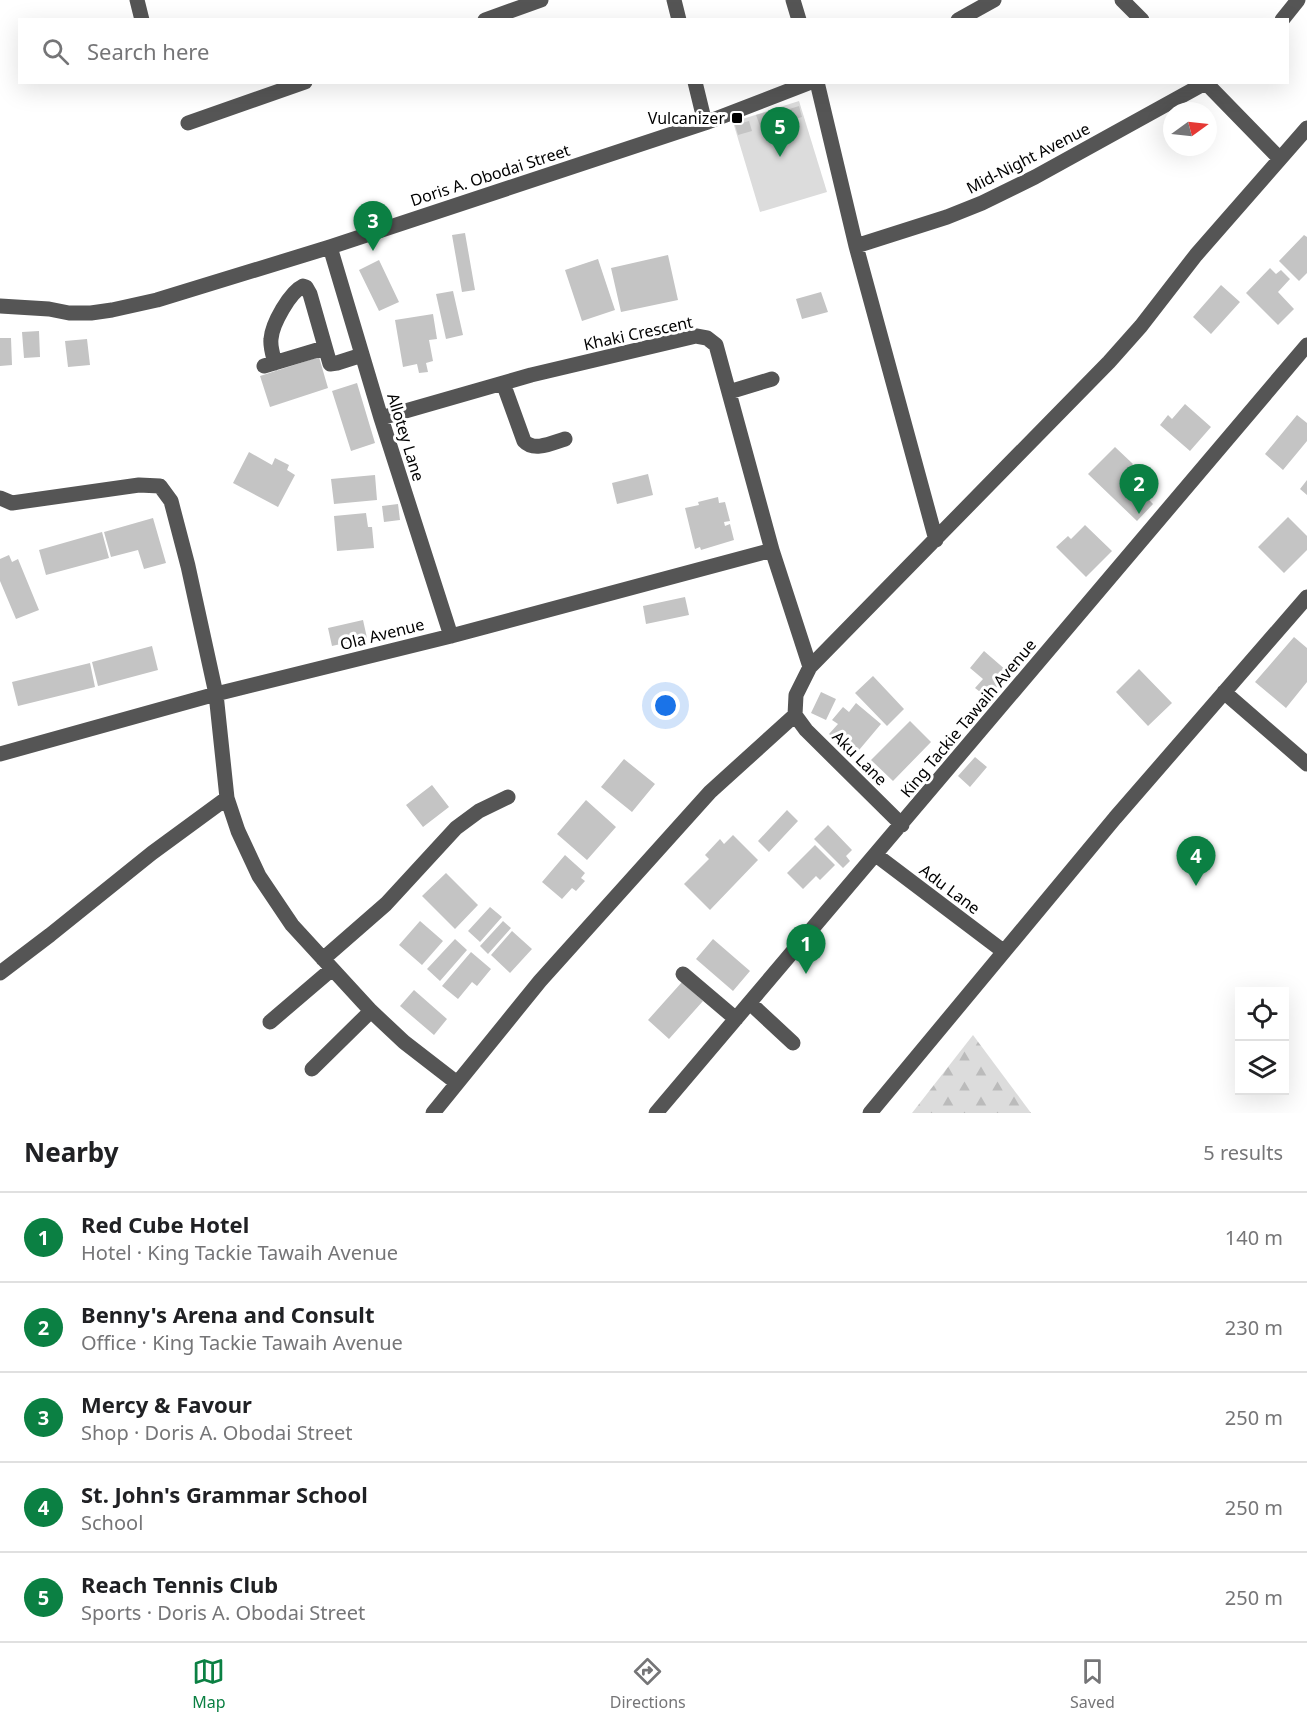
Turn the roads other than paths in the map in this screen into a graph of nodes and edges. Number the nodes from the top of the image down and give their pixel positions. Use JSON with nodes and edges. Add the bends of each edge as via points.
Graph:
{"nodes":[{"id":1,"x":137,"y":0,"type":"edge"},
{"id":2,"x":541,"y":0,"type":"edge"},
{"id":3,"x":674,"y":0,"type":"edge"},
{"id":4,"x":794,"y":0,"type":"edge"},
{"id":5,"x":994,"y":0,"type":"edge"},
{"id":6,"x":1122,"y":0,"type":"edge"},
{"id":7,"x":1298,"y":0,"type":"edge"},
{"id":8,"x":142,"y":18,"type":"edge"},
{"id":9,"x":491,"y":18,"type":"edge"},
{"id":10,"x":678,"y":18,"type":"edge"},
{"id":11,"x":798,"y":18,"type":"edge"},
{"id":12,"x":962,"y":18,"type":"edge"},
{"id":13,"x":1140,"y":18,"type":"edge"},
{"id":14,"x":1284,"y":18,"type":"edge"},
{"id":15,"x":299,"y":84,"type":"edge"},
{"id":16,"x":695,"y":84,"type":"edge"},
{"id":17,"x":806,"y":84,"type":"edge"},
{"id":18,"x":817,"y":84,"type":"edge"},
{"id":19,"x":1204,"y":84,"type":"edge"},
{"id":20,"x":1207,"y":84,"type":"edge"},
{"id":21,"x":188,"y":123,"type":"dead end"},
{"id":22,"x":705,"y":123,"type":"junction"},
{"id":23,"x":1307,"y":128,"type":"edge"},
{"id":24,"x":1280,"y":159,"type":"junction"},
{"id":25,"x":856,"y":246,"type":"junction"},
{"id":26,"x":330,"y":247,"type":"junction"},
{"id":27,"x":0,"y":306,"type":"edge"},
{"id":28,"x":1307,"y":345,"type":"edge"},
{"id":29,"x":324,"y":348,"type":"junction"},
{"id":30,"x":362,"y":355,"type":"junction"},
{"id":31,"x":772,"y":379,"type":"dead end"},
{"id":32,"x":503,"y":383,"type":"junction"},
{"id":33,"x":729,"y":393,"type":"junction"},
{"id":34,"x":381,"y":418,"type":"junction"},
{"id":35,"x":565,"y":439,"type":"dead end"},
{"id":36,"x":0,"y":498,"type":"edge"},
{"id":37,"x":936,"y":540,"type":"junction"},
{"id":38,"x":772,"y":550,"type":"junction"},
{"id":39,"x":1307,"y":597,"type":"edge"},
{"id":40,"x":450,"y":636,"type":"junction"},
{"id":41,"x":810,"y":667,"type":"junction"},
{"id":42,"x":1224,"y":692,"type":"junction"},
{"id":43,"x":216,"y":694,"type":"junction"},
{"id":44,"x":795,"y":715,"type":"junction"},
{"id":45,"x":0,"y":754,"type":"edge"},
{"id":46,"x":1307,"y":764,"type":"edge"},
{"id":47,"x":508,"y":797,"type":"dead end"},
{"id":48,"x":227,"y":798,"type":"junction"},
{"id":49,"x":902,"y":825,"type":"junction"},
{"id":50,"x":876,"y":855,"type":"junction"},
{"id":51,"x":1003,"y":951,"type":"junction"},
{"id":52,"x":328,"y":964,"type":"junction"},
{"id":53,"x":0,"y":973,"type":"edge"},
{"id":54,"x":683,"y":974,"type":"dead end"},
{"id":55,"x":750,"y":1003,"type":"junction"},
{"id":56,"x":371,"y":1011,"type":"junction"},
{"id":57,"x":736,"y":1019,"type":"junction"},
{"id":58,"x":270,"y":1022,"type":"dead end"},
{"id":59,"x":793,"y":1043,"type":"dead end"},
{"id":60,"x":312,"y":1069,"type":"dead end"},
{"id":61,"x":457,"y":1083,"type":"junction"},
{"id":62,"x":433,"y":1113,"type":"edge"},
{"id":63,"x":656,"y":1113,"type":"edge"},
{"id":64,"x":870,"y":1113,"type":"edge"}],
"edges":[{"from":1,"to":8,"type":"street"},
{"from":2,"to":9,"type":"street"},
{"from":3,"to":10,"type":"street"},
{"from":4,"to":11,"type":"street"},
{"from":5,"to":12,"type":"street"},
{"from":6,"to":13,"type":"street"},
{"from":7,"to":14,"type":"street"},
{"from":15,"to":21,"type":"street"},
{"from":16,"to":22,"type":"street"},
{"from":17,"to":22,"type":"street","name":"Doris A. Obodai Street"},
{"from":18,"to":25,"type":"street"},
{"from":19,"to":25,"type":"street","name":"Mid-Night Avenue","via":[[981,203]]},
{"from":20,"to":24,"type":"street"},
{"from":22,"to":26,"type":"street","name":"Doris A. Obodai Street"},
{"from":23,"to":24,"type":"street"},
{"from":24,"to":37,"type":"street","via":[[1196,255],[1135,333]]},
{"from":25,"to":37,"type":"street"},
{"from":26,"to":27,"type":"street","name":"Doris A. Obodai Street","via":[[112,310],[69,313]]},
{"from":26,"to":30,"type":"street","name":"Allotey Lane"},
{"from":28,"to":49,"type":"street","name":"King Tackie Tawaih Avenue"},
{"from":29,"to":29,"type":"street","via":[[269,365],[274,326],[291,297],[303,286],[310,294]]},
{"from":29,"to":30,"type":"street","via":[[330,364]]},
{"from":30,"to":34,"type":"street","name":"Allotey Lane"},
{"from":31,"to":33,"type":"street"},
{"from":32,"to":33,"type":"street","name":"Khaki Crescent","via":[[696,336],[716,345]]},
{"from":32,"to":34,"type":"street","name":"Khaki Crescent"},
{"from":32,"to":35,"type":"street","via":[[527,445],[536,447]]},
{"from":33,"to":38,"type":"street","name":"Khaki Crescent"},
{"from":34,"to":40,"type":"street","name":"Allotey Lane"},
{"from":36,"to":43,"type":"street","via":[[12,503],[139,485],[160,486],[171,501]]},
{"from":37,"to":41,"type":"street"},
{"from":38,"to":40,"type":"street","name":"Ola Avenue"},
{"from":38,"to":41,"type":"street","name":"Khaki Crescent"},
{"from":39,"to":42,"type":"street"},
{"from":40,"to":43,"type":"street","name":"Ola Avenue"},
{"from":41,"to":44,"type":"street","via":[[796,695]]},
{"from":42,"to":46,"type":"street"},
{"from":42,"to":51,"type":"street"},
{"from":43,"to":45,"type":"street","name":"Ola Avenue"},
{"from":43,"to":48,"type":"street"},
{"from":44,"to":49,"type":"street","name":"Aku Lane"},
{"from":44,"to":61,"type":"street","via":[[711,792],[540,981]]},
{"from":47,"to":52,"type":"street","via":[[456,828]]},
{"from":48,"to":52,"type":"street","via":[[259,876],[292,926]]},
{"from":48,"to":53,"type":"street"},
{"from":49,"to":50,"type":"street","name":"King Tackie Tawaih Avenue"},
{"from":50,"to":51,"type":"street","name":"Adu Lane"},
{"from":50,"to":55,"type":"street","name":"King Tackie Tawaih Avenue"},
{"from":51,"to":64,"type":"street"},
{"from":52,"to":56,"type":"street"},
{"from":52,"to":58,"type":"street"},
{"from":54,"to":57,"type":"street"},
{"from":55,"to":57,"type":"street","name":"King Tackie Tawaih Avenue"},
{"from":55,"to":59,"type":"street"},
{"from":56,"to":60,"type":"street"},
{"from":56,"to":61,"type":"street"},
{"from":57,"to":63,"type":"street","name":"King Tackie Tawaih Avenue"},
{"from":61,"to":62,"type":"street"}]}
